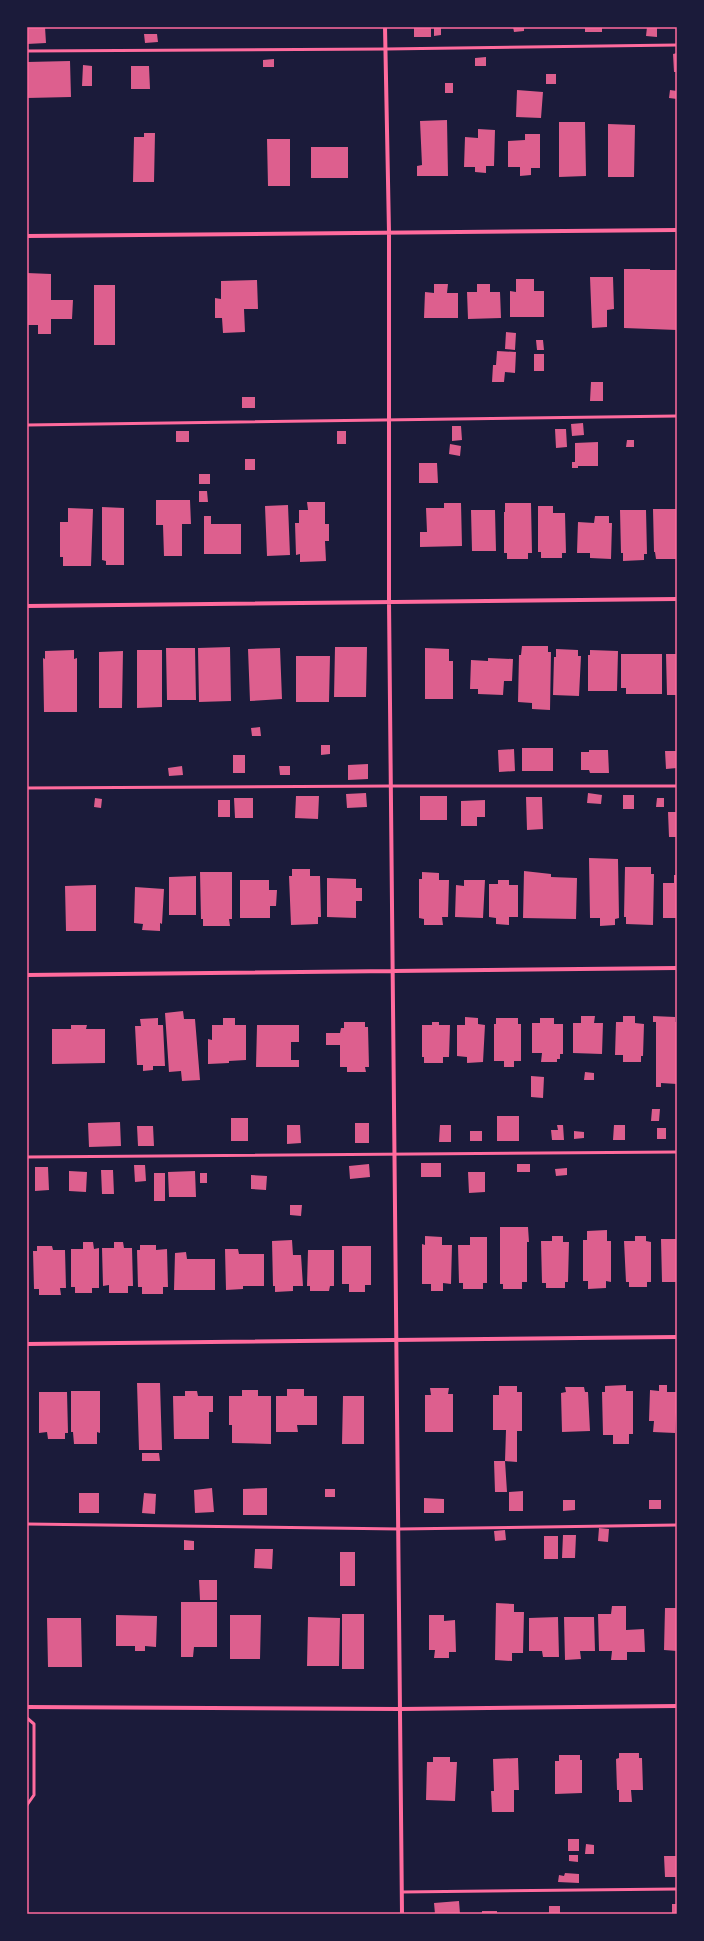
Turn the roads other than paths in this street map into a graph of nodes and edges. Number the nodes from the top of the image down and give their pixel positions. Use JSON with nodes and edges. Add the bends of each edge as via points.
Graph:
{"nodes":[{"id":1,"x":385,"y":27,"type":"edge"},
{"id":2,"x":677,"y":45,"type":"edge"},
{"id":3,"x":386,"y":49,"type":"junction"},
{"id":4,"x":27,"y":51,"type":"edge"},
{"id":5,"x":677,"y":230,"type":"edge"},
{"id":6,"x":389,"y":232,"type":"junction"},
{"id":7,"x":27,"y":236,"type":"edge"},
{"id":8,"x":677,"y":416,"type":"edge"},
{"id":9,"x":389,"y":419,"type":"junction"},
{"id":10,"x":27,"y":425,"type":"edge"},
{"id":11,"x":677,"y":599,"type":"edge"},
{"id":12,"x":389,"y":602,"type":"junction"},
{"id":13,"x":27,"y":606,"type":"edge"},
{"id":14,"x":391,"y":786,"type":"junction"},
{"id":15,"x":677,"y":786,"type":"edge"},
{"id":16,"x":27,"y":788,"type":"edge"},
{"id":17,"x":677,"y":968,"type":"edge"},
{"id":18,"x":394,"y":970,"type":"junction"},
{"id":19,"x":27,"y":974,"type":"edge"},
{"id":20,"x":677,"y":1152,"type":"edge"},
{"id":21,"x":396,"y":1154,"type":"junction"},
{"id":22,"x":27,"y":1157,"type":"edge"},
{"id":23,"x":677,"y":1337,"type":"edge"},
{"id":24,"x":397,"y":1339,"type":"junction"},
{"id":25,"x":27,"y":1344,"type":"edge"},
{"id":26,"x":27,"y":1524,"type":"edge"},
{"id":27,"x":677,"y":1525,"type":"edge"},
{"id":28,"x":399,"y":1529,"type":"junction"},
{"id":29,"x":27,"y":1706,"type":"edge"},
{"id":30,"x":677,"y":1706,"type":"edge"},
{"id":31,"x":400,"y":1709,"type":"junction"},
{"id":32,"x":27,"y":1718,"type":"edge"},
{"id":33,"x":27,"y":1805,"type":"edge"},
{"id":34,"x":677,"y":1889,"type":"edge"},
{"id":35,"x":402,"y":1892,"type":"junction"},
{"id":36,"x":402,"y":1914,"type":"edge"}],
"edges":[{"from":1,"to":3,"type":"street"},
{"from":2,"to":3,"type":"lane"},
{"from":3,"to":4,"type":"lane"},
{"from":3,"to":6,"type":"street"},
{"from":5,"to":6,"type":"street"},
{"from":6,"to":7,"type":"street"},
{"from":6,"to":9,"type":"street"},
{"from":8,"to":9,"type":"lane"},
{"from":9,"to":10,"type":"lane"},
{"from":9,"to":12,"type":"street"},
{"from":11,"to":12,"type":"street"},
{"from":12,"to":13,"type":"street"},
{"from":12,"to":14,"type":"street"},
{"from":14,"to":15,"type":"lane"},
{"from":14,"to":16,"type":"lane"},
{"from":14,"to":18,"type":"street"},
{"from":17,"to":18,"type":"street"},
{"from":18,"to":19,"type":"street"},
{"from":18,"to":21,"type":"street"},
{"from":20,"to":21,"type":"lane"},
{"from":21,"to":22,"type":"lane"},
{"from":21,"to":24,"type":"street"},
{"from":23,"to":24,"type":"street"},
{"from":24,"to":25,"type":"street"},
{"from":24,"to":28,"type":"street"},
{"from":26,"to":28,"type":"lane"},
{"from":27,"to":28,"type":"lane"},
{"from":28,"to":31,"type":"street"},
{"from":29,"to":31,"type":"street"},
{"from":30,"to":31,"type":"street"},
{"from":31,"to":35,"type":"street"},
{"from":32,"to":33,"type":"lane","via":[[34,1724],[34,1796]]},
{"from":34,"to":35,"type":"lane"},
{"from":35,"to":36,"type":"street"}]}
